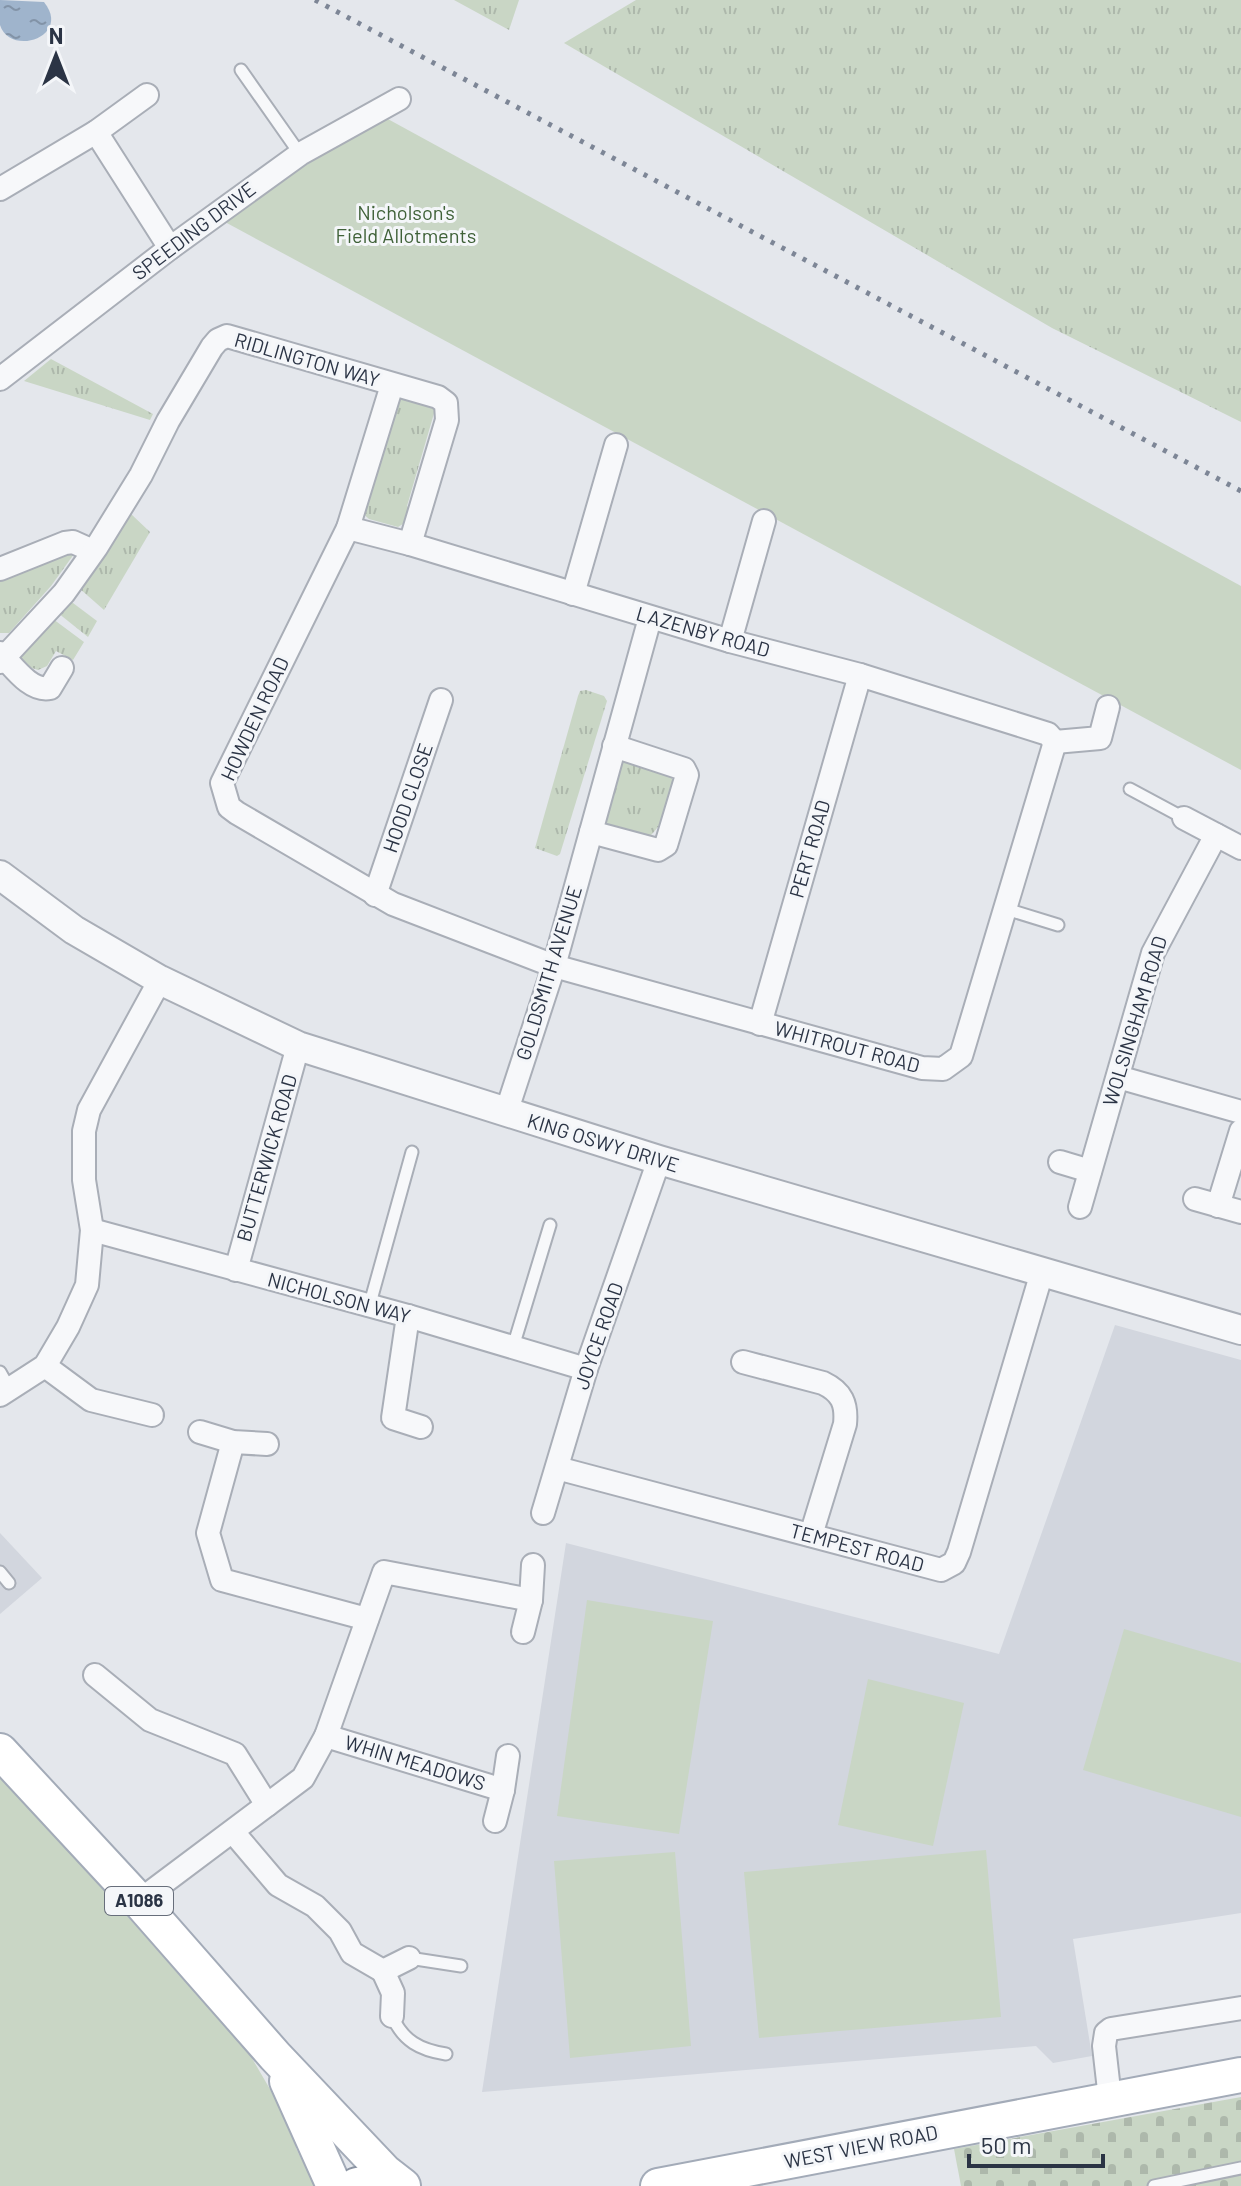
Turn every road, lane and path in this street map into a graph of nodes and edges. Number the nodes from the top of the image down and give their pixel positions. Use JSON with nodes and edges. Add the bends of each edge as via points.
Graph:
{"nodes":[{"id":1,"x":241,"y":70,"type":"dead end"},
{"id":2,"x":147,"y":95,"type":"dead end"},
{"id":3,"x":399,"y":99,"type":"dead end"},
{"id":4,"x":96,"y":132,"type":"junction"},
{"id":5,"x":300,"y":154,"type":"junction"},
{"id":6,"x":0,"y":189,"type":"edge"},
{"id":7,"x":170,"y":248,"type":"junction"},
{"id":8,"x":0,"y":379,"type":"edge"},
{"id":9,"x":392,"y":385,"type":"junction"},
{"id":10,"x":616,"y":445,"type":"dead end"},
{"id":11,"x":764,"y":521,"type":"dead end"},
{"id":12,"x":348,"y":528,"type":"junction"},
{"id":13,"x":410,"y":544,"type":"junction"},
{"id":14,"x":93,"y":551,"type":"junction"},
{"id":15,"x":0,"y":569,"type":"edge"},
{"id":16,"x":573,"y":594,"type":"junction"},
{"id":17,"x":650,"y":618,"type":"junction"},
{"id":18,"x":730,"y":641,"type":"junction"},
{"id":19,"x":2,"y":657,"type":"edge"},
{"id":20,"x":62,"y":668,"type":"dead end"},
{"id":21,"x":860,"y":675,"type":"junction"},
{"id":22,"x":441,"y":700,"type":"dead end"},
{"id":23,"x":1108,"y":707,"type":"dead end"},
{"id":24,"x":1055,"y":742,"type":"junction"},
{"id":25,"x":614,"y":746,"type":"junction"},
{"id":26,"x":1130,"y":789,"type":"dead end"},
{"id":27,"x":1184,"y":818,"type":"joint"},
{"id":28,"x":591,"y":832,"type":"junction"},
{"id":29,"x":1216,"y":835,"type":"junction"},
{"id":30,"x":1241,"y":848,"type":"edge"},
{"id":31,"x":0,"y":875,"type":"edge"},
{"id":32,"x":375,"y":895,"type":"junction"},
{"id":33,"x":1006,"y":909,"type":"junction"},
{"id":34,"x":1058,"y":925,"type":"dead end"},
{"id":35,"x":554,"y":966,"type":"junction"},
{"id":36,"x":160,"y":980,"type":"junction"},
{"id":37,"x":760,"y":1024,"type":"junction"},
{"id":38,"x":298,"y":1046,"type":"junction"},
{"id":39,"x":1118,"y":1077,"type":"junction"},
{"id":40,"x":1241,"y":1112,"type":"edge"},
{"id":41,"x":506,"y":1113,"type":"junction"},
{"id":42,"x":1241,"y":1131,"type":"edge"},
{"id":43,"x":412,"y":1152,"type":"dead end"},
{"id":44,"x":659,"y":1160,"type":"junction"},
{"id":45,"x":1060,"y":1162,"type":"dead end"},
{"id":46,"x":1090,"y":1171,"type":"junction"},
{"id":47,"x":1195,"y":1199,"type":"dead end"},
{"id":48,"x":1218,"y":1206,"type":"junction"},
{"id":49,"x":1080,"y":1207,"type":"dead end"},
{"id":50,"x":1241,"y":1212,"type":"edge"},
{"id":51,"x":550,"y":1225,"type":"dead end"},
{"id":52,"x":92,"y":1230,"type":"junction"},
{"id":53,"x":236,"y":1270,"type":"junction"},
{"id":54,"x":1042,"y":1272,"type":"junction"},
{"id":55,"x":369,"y":1307,"type":"junction"},
{"id":56,"x":408,"y":1316,"type":"junction"},
{"id":57,"x":1241,"y":1330,"type":"edge"},
{"id":58,"x":513,"y":1347,"type":"junction"},
{"id":59,"x":743,"y":1362,"type":"dead end"},
{"id":60,"x":45,"y":1366,"type":"junction"},
{"id":61,"x":586,"y":1369,"type":"junction"},
{"id":62,"x":3,"y":1385,"type":"edge"},
{"id":63,"x":152,"y":1415,"type":"dead end"},
{"id":64,"x":421,"y":1427,"type":"dead end"},
{"id":65,"x":200,"y":1432,"type":"dead end"},
{"id":66,"x":233,"y":1442,"type":"junction"},
{"id":67,"x":267,"y":1444,"type":"dead end"},
{"id":68,"x":557,"y":1468,"type":"junction"},
{"id":69,"x":543,"y":1513,"type":"dead end"},
{"id":70,"x":811,"y":1535,"type":"junction"},
{"id":71,"x":533,"y":1565,"type":"dead end"},
{"id":72,"x":0,"y":1572,"type":"edge"},
{"id":73,"x":9,"y":1583,"type":"dead end"},
{"id":74,"x":531,"y":1600,"type":"junction"},
{"id":75,"x":367,"y":1619,"type":"junction"},
{"id":76,"x":523,"y":1632,"type":"dead end"},
{"id":77,"x":95,"y":1675,"type":"dead end"},
{"id":78,"x":326,"y":1736,"type":"junction"},
{"id":79,"x":510,"y":1748,"type":"dead end"},
{"id":80,"x":0,"y":1751,"type":"edge"},
{"id":81,"x":503,"y":1790,"type":"junction"},
{"id":82,"x":267,"y":1805,"type":"junction"},
{"id":83,"x":495,"y":1821,"type":"dead end"},
{"id":84,"x":233,"y":1832,"type":"junction"},
{"id":85,"x":139,"y":1901,"type":"junction"},
{"id":86,"x":409,"y":1958,"type":"joint"},
{"id":87,"x":461,"y":1966,"type":"dead end"},
{"id":88,"x":383,"y":1971,"type":"junction"},
{"id":89,"x":1241,"y":2008,"type":"edge"},
{"id":90,"x":392,"y":2016,"type":"joint"},
{"id":91,"x":446,"y":2054,"type":"dead end"},
{"id":92,"x":275,"y":2056,"type":"junction"},
{"id":93,"x":1241,"y":2075,"type":"edge"},
{"id":94,"x":1110,"y":2099,"type":"junction"},
{"id":95,"x":1241,"y":2168,"type":"edge"},
{"id":96,"x":722,"y":2180,"type":"edge"},
{"id":97,"x":334,"y":2186,"type":"edge"},
{"id":98,"x":357,"y":2186,"type":"edge"},
{"id":99,"x":400,"y":2186,"type":"edge"},
{"id":100,"x":658,"y":2186,"type":"edge"},
{"id":101,"x":1154,"y":2186,"type":"edge"}],
"edges":[{"from":1,"to":5,"type":"lane"},
{"from":2,"to":4,"type":"street"},
{"from":3,"to":5,"type":"street","name":"SPEEDING DRIVE"},
{"from":4,"to":6,"type":"street"},
{"from":4,"to":7,"type":"street"},
{"from":5,"to":7,"type":"street","name":"SPEEDING DRIVE"},
{"from":7,"to":8,"type":"street","name":"SPEEDING DRIVE"},
{"from":9,"to":12,"type":"street","name":"HOWDEN ROAD"},
{"from":9,"to":13,"type":"street","name":"RIDLINGTON WAY","via":[[438,397],[448,412]]},
{"from":9,"to":14,"type":"street","name":"RIDLINGTON WAY","via":[[227,336],[218,340]]},
{"from":10,"to":16,"type":"street"},
{"from":11,"to":18,"type":"street"},
{"from":12,"to":13,"type":"street","name":"LAZENBY ROAD"},
{"from":12,"to":32,"type":"street","name":"HOWDEN ROAD","via":[[222,783],[229,807],[237,813]]},
{"from":13,"to":16,"type":"street","name":"LAZENBY ROAD"},
{"from":14,"to":15,"type":"street","via":[[65,543]]},
{"from":14,"to":19,"type":"street","name":"RIDLINGTON WAY","via":[[64,593]]},
{"from":16,"to":17,"type":"street","name":"LAZENBY ROAD"},
{"from":17,"to":18,"type":"street","name":"LAZENBY ROAD"},
{"from":17,"to":25,"type":"street","name":"GOLDSMITH AVENUE"},
{"from":18,"to":21,"type":"street","name":"LAZENBY ROAD"},
{"from":19,"to":20,"type":"street","via":[[44,690]]},
{"from":21,"to":24,"type":"street","name":"LAZENBY ROAD","via":[[1048,734]]},
{"from":21,"to":37,"type":"street","name":"PERT ROAD"},
{"from":22,"to":32,"type":"street","name":"HOOD CLOSE"},
{"from":23,"to":24,"type":"street","via":[[1100,738]]},
{"from":24,"to":33,"type":"street","name":"WHITROUT ROAD"},
{"from":25,"to":28,"type":"street","name":"GOLDSMITH AVENUE"},
{"from":25,"to":28,"type":"street","via":[[684,769],[687,775],[666,845],[658,850]]},
{"from":26,"to":27,"type":"lane"},
{"from":27,"to":29,"type":"street"},
{"from":28,"to":35,"type":"street","name":"GOLDSMITH AVENUE"},
{"from":29,"to":30,"type":"street"},
{"from":29,"to":39,"type":"street","name":"WOLSINGHAM ROAD","via":[[1153,953]]},
{"from":31,"to":36,"type":"street","name":"KING OSWY DRIVE","via":[[74,930]]},
{"from":32,"to":35,"type":"street","name":"HOWDEN ROAD"},
{"from":33,"to":34,"type":"lane"},
{"from":33,"to":37,"type":"street","name":"WHITROUT ROAD","via":[[961,1056],[943,1069],[922,1068]]},
{"from":35,"to":37,"type":"street","name":"WHITROUT ROAD"},
{"from":35,"to":41,"type":"street","name":"GOLDSMITH AVENUE"},
{"from":36,"to":38,"type":"street","name":"KING OSWY DRIVE"},
{"from":36,"to":52,"type":"street","via":[[89,1110],[84,1180]]},
{"from":38,"to":41,"type":"street","name":"KING OSWY DRIVE"},
{"from":38,"to":53,"type":"street","name":"BUTTERWICK ROAD"},
{"from":39,"to":40,"type":"street"},
{"from":39,"to":46,"type":"street","name":"WOLSINGHAM ROAD"},
{"from":41,"to":44,"type":"street","name":"KING OSWY DRIVE"},
{"from":42,"to":48,"type":"street"},
{"from":43,"to":55,"type":"lane"},
{"from":44,"to":54,"type":"street","name":"KING OSWY DRIVE"},
{"from":44,"to":61,"type":"street","name":"JOYCE ROAD"},
{"from":45,"to":46,"type":"street"},
{"from":46,"to":49,"type":"street","name":"WOLSINGHAM ROAD"},
{"from":47,"to":48,"type":"street"},
{"from":48,"to":50,"type":"street"},
{"from":51,"to":58,"type":"lane"},
{"from":52,"to":53,"type":"street","name":"NICHOLSON WAY"},
{"from":52,"to":60,"type":"street","via":[[87,1285]]},
{"from":53,"to":55,"type":"street","name":"NICHOLSON WAY"},
{"from":54,"to":57,"type":"street","name":"KING OSWY DRIVE"},
{"from":54,"to":70,"type":"street","name":"TEMPEST ROAD","via":[[954,1563],[941,1570]]},
{"from":55,"to":56,"type":"street","name":"NICHOLSON WAY"},
{"from":56,"to":58,"type":"street","name":"NICHOLSON WAY"},
{"from":56,"to":64,"type":"street","via":[[393,1418]]},
{"from":58,"to":61,"type":"street","name":"NICHOLSON WAY"},
{"from":59,"to":70,"type":"street","via":[[823,1383],[834,1389],[846,1408]]},
{"from":60,"to":62,"type":"street"},
{"from":60,"to":63,"type":"street","via":[[91,1400]]},
{"from":61,"to":68,"type":"street","name":"JOYCE ROAD"},
{"from":65,"to":66,"type":"street"},
{"from":66,"to":67,"type":"street"},
{"from":66,"to":75,"type":"street","via":[[208,1533],[222,1580]]},
{"from":68,"to":69,"type":"street","name":"JOYCE ROAD"},
{"from":68,"to":70,"type":"street","name":"TEMPEST ROAD"},
{"from":71,"to":74,"type":"street"},
{"from":72,"to":73,"type":"lane"},
{"from":74,"to":75,"type":"street","name":"WHIN MEADOWS","via":[[384,1572]]},
{"from":74,"to":76,"type":"street"},
{"from":75,"to":78,"type":"street","name":"WHIN MEADOWS"},
{"from":77,"to":82,"type":"street","via":[[150,1720],[235,1754]]},
{"from":78,"to":81,"type":"street","name":"WHIN MEADOWS"},
{"from":78,"to":82,"type":"street","name":"WHIN MEADOWS","via":[[303,1778]]},
{"from":79,"to":81,"type":"street","name":"WHIN MEADOWS"},
{"from":80,"to":85,"type":"main road","number":"A1086"},
{"from":81,"to":83,"type":"street","name":"WHIN MEADOWS"},
{"from":82,"to":84,"type":"street","name":"WHIN MEADOWS"},
{"from":84,"to":85,"type":"street","name":"WHIN MEADOWS"},
{"from":84,"to":88,"type":"street","via":[[278,1885],[315,1906],[340,1931],[352,1953]]},
{"from":85,"to":92,"type":"main road","number":"A1086"},
{"from":86,"to":87,"type":"lane"},
{"from":86,"to":88,"type":"street"},
{"from":88,"to":90,"type":"street","via":[[393,1993]]},
{"from":89,"to":94,"type":"street","via":[[1111,2029],[1104,2046]]},
{"from":90,"to":91,"type":"lane","via":[[410,2042]]},
{"from":92,"to":97,"type":"main road","number":"A1086"},
{"from":92,"to":99,"type":"main road","number":"A1086"},
{"from":93,"to":94,"type":"main road","name":"WEST VIEW ROAD"},
{"from":94,"to":96,"type":"main road","name":"WEST VIEW ROAD"},
{"from":95,"to":101,"type":"lane"},
{"from":96,"to":100,"type":"main road","name":"WEST VIEW ROAD"},
{"from":98,"to":99,"type":"highway","via":[[381,2181]]}]}
